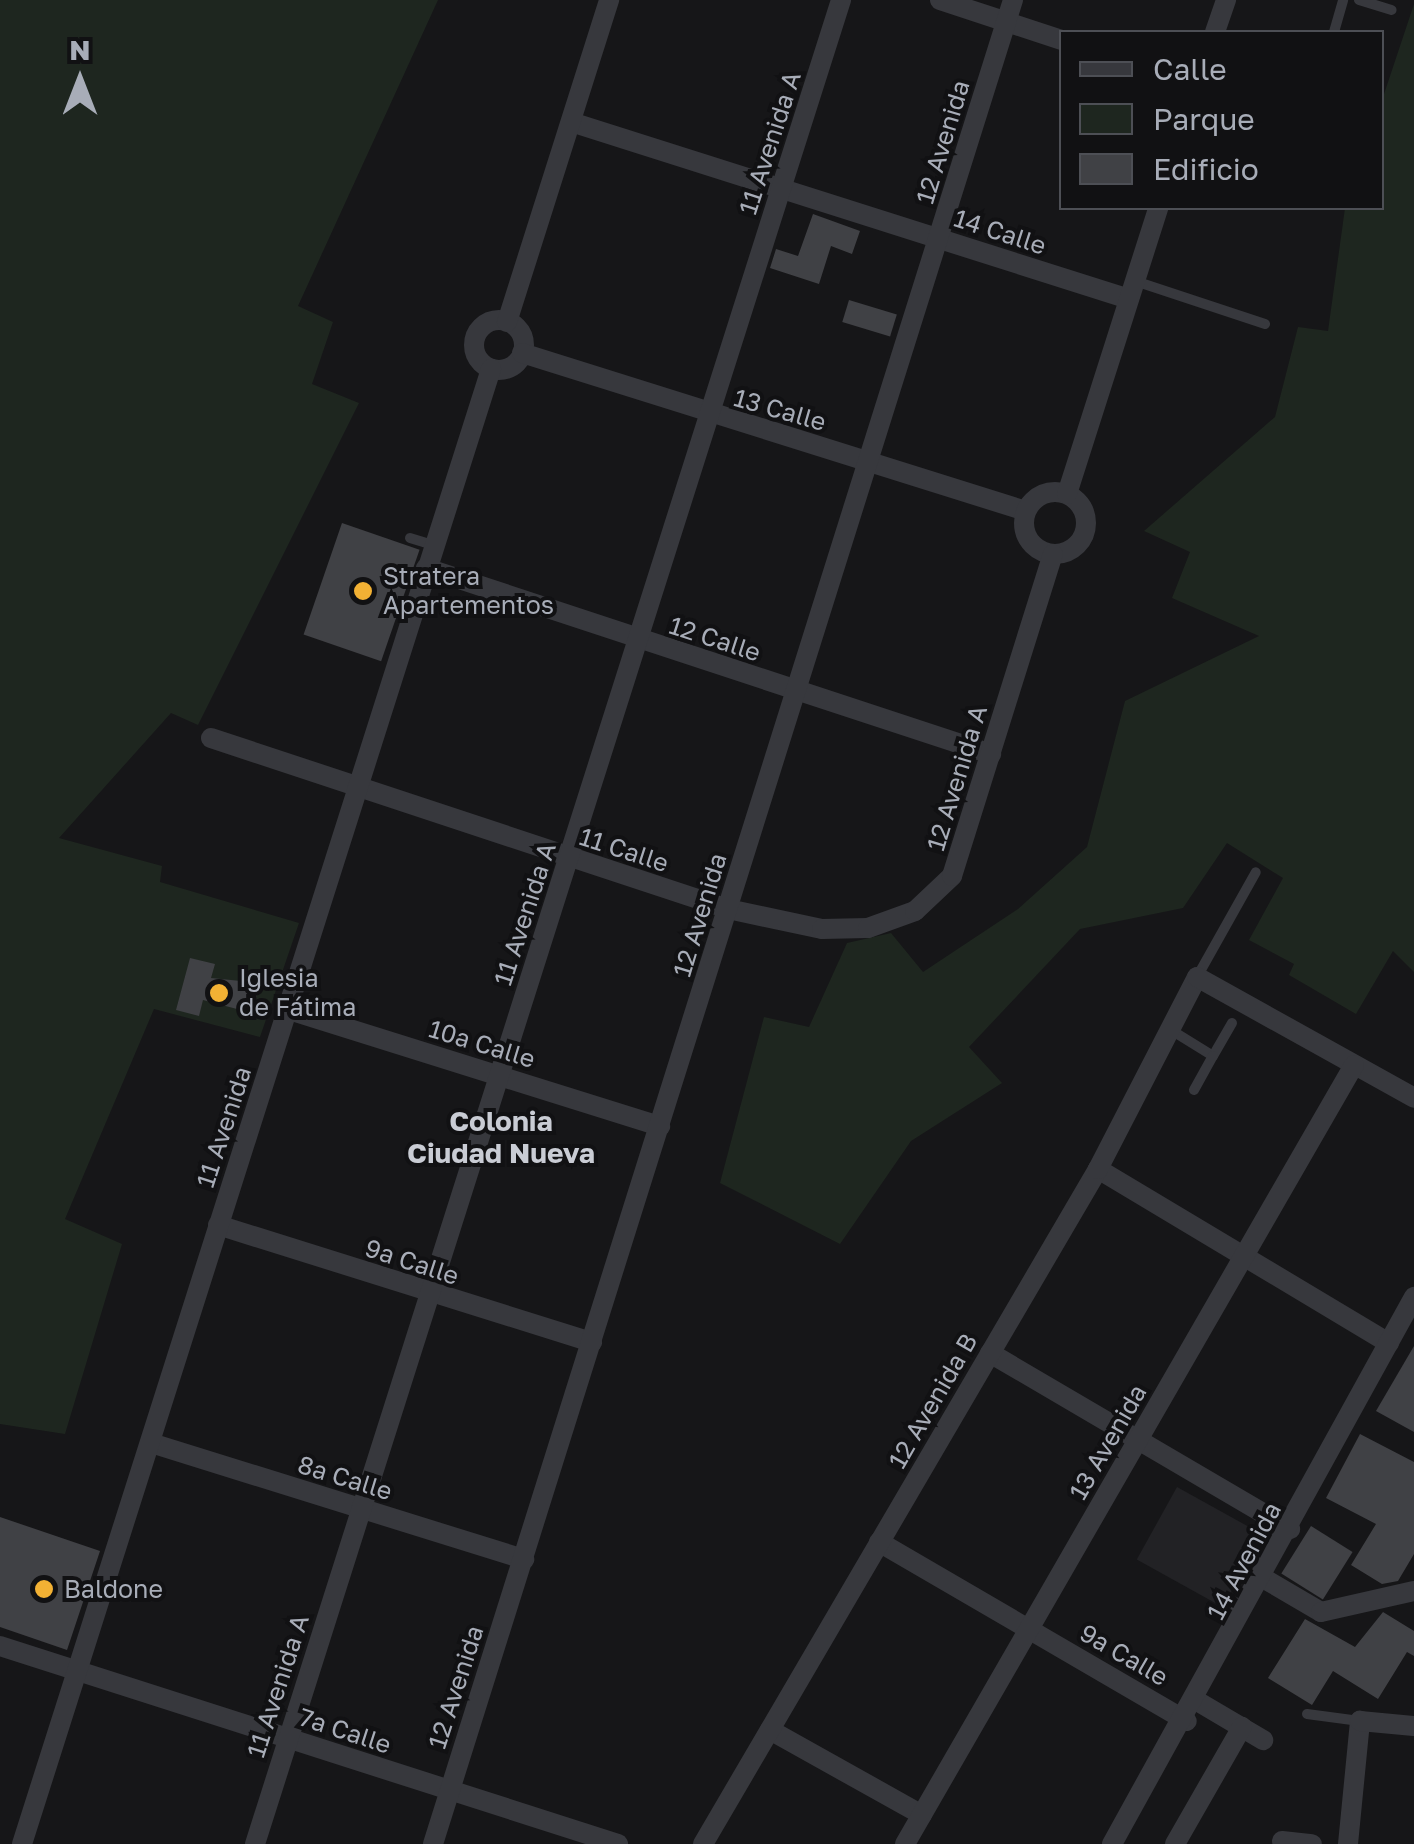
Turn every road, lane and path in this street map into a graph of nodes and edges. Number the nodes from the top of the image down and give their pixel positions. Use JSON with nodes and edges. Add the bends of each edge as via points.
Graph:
{"nodes":[{"id":1,"x":609,"y":0,"type":"edge"},
{"id":2,"x":841,"y":0,"type":"edge"},
{"id":3,"x":940,"y":0,"type":"edge"},
{"id":4,"x":1013,"y":0,"type":"edge"},
{"id":5,"x":1226,"y":0,"type":"edge"},
{"id":6,"x":1343,"y":0,"type":"edge"},
{"id":7,"x":1359,"y":0,"type":"edge"},
{"id":8,"x":1392,"y":10,"type":"dead end"},
{"id":9,"x":1006,"y":21,"type":"junction"},
{"id":10,"x":1216,"y":30,"type":"edge"},
{"id":11,"x":1335,"y":30,"type":"edge"},
{"id":12,"x":1059,"y":39,"type":"edge"},
{"id":13,"x":570,"y":122,"type":"junction"},
{"id":14,"x":781,"y":188,"type":"junction"},
{"id":15,"x":1157,"y":210,"type":"edge"},
{"id":16,"x":939,"y":238,"type":"junction"},
{"id":17,"x":1132,"y":290,"type":"junction"},
{"id":18,"x":508,"y":322,"type":"junction"},
{"id":19,"x":1265,"y":324,"type":"dead end"},
{"id":20,"x":522,"y":353,"type":"junction"},
{"id":21,"x":491,"y":369,"type":"junction"},
{"id":22,"x":710,"y":416,"type":"junction"},
{"id":23,"x":866,"y":462,"type":"junction"},
{"id":24,"x":1067,"y":494,"type":"junction"},
{"id":25,"x":1026,"y":511,"type":"junction"},
{"id":26,"x":410,"y":538,"type":"dead end"},
{"id":27,"x":434,"y":545,"type":"junction"},
{"id":28,"x":1053,"y":554,"type":"junction"},
{"id":29,"x":426,"y":568,"type":"junction"},
{"id":30,"x":638,"y":640,"type":"junction"},
{"id":31,"x":795,"y":691,"type":"junction"},
{"id":32,"x":210,"y":738,"type":"dead end"},
{"id":33,"x":990,"y":754,"type":"junction"},
{"id":34,"x":357,"y":790,"type":"junction"},
{"id":35,"x":569,"y":859,"type":"junction"},
{"id":36,"x":1256,"y":872,"type":"dead end"},
{"id":37,"x":728,"y":909,"type":"junction"},
{"id":38,"x":822,"y":930,"type":"joint"},
{"id":39,"x":1197,"y":977,"type":"junction"},
{"id":40,"x":289,"y":1010,"type":"junction"},
{"id":41,"x":1232,"y":1023,"type":"dead end"},
{"id":42,"x":1170,"y":1030,"type":"junction"},
{"id":43,"x":1212,"y":1056,"type":"junction"},
{"id":44,"x":1354,"y":1065,"type":"junction"},
{"id":45,"x":499,"y":1075,"type":"junction"},
{"id":46,"x":1194,"y":1090,"type":"dead end"},
{"id":47,"x":1414,"y":1098,"type":"edge"},
{"id":48,"x":660,"y":1126,"type":"junction"},
{"id":49,"x":1098,"y":1169,"type":"junction"},
{"id":50,"x":218,"y":1225,"type":"junction"},
{"id":51,"x":1244,"y":1256,"type":"junction"},
{"id":52,"x":431,"y":1295,"type":"junction"},
{"id":53,"x":1414,"y":1297,"type":"edge"},
{"id":54,"x":592,"y":1342,"type":"junction"},
{"id":55,"x":1389,"y":1344,"type":"junction"},
{"id":56,"x":990,"y":1353,"type":"junction"},
{"id":57,"x":1138,"y":1440,"type":"junction"},
{"id":58,"x":151,"y":1442,"type":"junction"},
{"id":59,"x":362,"y":1510,"type":"junction"},
{"id":60,"x":1290,"y":1529,"type":"junction"},
{"id":61,"x":880,"y":1542,"type":"junction"},
{"id":62,"x":524,"y":1559,"type":"junction"},
{"id":63,"x":1264,"y":1578,"type":"junction"},
{"id":64,"x":1414,"y":1591,"type":"edge"},
{"id":65,"x":1029,"y":1629,"type":"junction"},
{"id":66,"x":0,"y":1646,"type":"edge"},
{"id":67,"x":76,"y":1672,"type":"junction"},
{"id":68,"x":1197,"y":1702,"type":"junction"},
{"id":69,"x":1307,"y":1714,"type":"dead end"},
{"id":70,"x":1360,"y":1720,"type":"junction"},
{"id":71,"x":1187,"y":1721,"type":"junction"},
{"id":72,"x":1414,"y":1726,"type":"edge"},
{"id":73,"x":1242,"y":1727,"type":"junction"},
{"id":74,"x":770,"y":1730,"type":"junction"},
{"id":75,"x":287,"y":1738,"type":"junction"},
{"id":76,"x":1264,"y":1740,"type":"dead end"},
{"id":77,"x":449,"y":1791,"type":"junction"},
{"id":78,"x":922,"y":1815,"type":"junction"},
{"id":79,"x":1282,"y":1842,"type":"dead end"},
{"id":80,"x":22,"y":1844,"type":"edge"},
{"id":81,"x":255,"y":1844,"type":"edge"},
{"id":82,"x":433,"y":1844,"type":"edge"},
{"id":83,"x":618,"y":1844,"type":"edge"},
{"id":84,"x":702,"y":1844,"type":"edge"},
{"id":85,"x":905,"y":1844,"type":"edge"},
{"id":86,"x":1112,"y":1844,"type":"edge"},
{"id":87,"x":1175,"y":1844,"type":"edge"},
{"id":88,"x":1312,"y":1844,"type":"edge"},
{"id":89,"x":1348,"y":1844,"type":"edge"}],
"edges":[{"from":1,"to":13,"type":"street"},
{"from":2,"to":14,"type":"street","name":"11 Avenida A"},
{"from":3,"to":9,"type":"street"},
{"from":4,"to":9,"type":"street","name":"12 Avenida"},
{"from":5,"to":10,"type":"street"},
{"from":6,"to":11,"type":"lane"},
{"from":7,"to":8,"type":"lane"},
{"from":9,"to":12,"type":"street"},
{"from":9,"to":16,"type":"street","name":"12 Avenida"},
{"from":13,"to":14,"type":"street","name":"14 Calle"},
{"from":13,"to":18,"type":"street"},
{"from":14,"to":16,"type":"street","name":"14 Calle"},
{"from":14,"to":22,"type":"street","name":"11 Avenida A"},
{"from":15,"to":17,"type":"street"},
{"from":16,"to":17,"type":"street","name":"14 Calle"},
{"from":16,"to":23,"type":"street","name":"12 Avenida"},
{"from":17,"to":19,"type":"lane"},
{"from":17,"to":24,"type":"street"},
{"from":18,"to":20,"type":"street"},
{"from":18,"to":21,"type":"street","via":[[484,324],[475,337],[478,360]]},
{"from":20,"to":21,"type":"street","via":[[506,369]]},
{"from":20,"to":22,"type":"street","name":"13 Calle"},
{"from":21,"to":27,"type":"street","name":"11 Avenida"},
{"from":22,"to":23,"type":"street","name":"13 Calle"},
{"from":22,"to":30,"type":"street","name":"11 Avenida A"},
{"from":23,"to":25,"type":"street","name":"13 Calle"},
{"from":23,"to":31,"type":"street","name":"12 Avenida"},
{"from":24,"to":25,"type":"street","via":[[1045,494]]},
{"from":24,"to":28,"type":"street","via":[[1082,507],[1084,535]]},
{"from":25,"to":28,"type":"street","via":[[1028,540]]},
{"from":26,"to":27,"type":"lane"},
{"from":27,"to":29,"type":"street","name":"11 Avenida"},
{"from":28,"to":33,"type":"street","name":"12 Avenida A"},
{"from":29,"to":30,"type":"street","name":"12 Calle"},
{"from":29,"to":34,"type":"street","name":"11 Avenida"},
{"from":30,"to":31,"type":"street","name":"12 Calle"},
{"from":30,"to":35,"type":"street","name":"11 Avenida A"},
{"from":31,"to":33,"type":"street","name":"12 Calle"},
{"from":31,"to":37,"type":"street","name":"12 Avenida"},
{"from":32,"to":34,"type":"street","name":"11 Calle"},
{"from":33,"to":38,"type":"street","name":"12 Avenida A","via":[[952,876],[938,894],[868,928]]},
{"from":34,"to":35,"type":"street","name":"11 Calle"},
{"from":34,"to":40,"type":"street","name":"11 Avenida"},
{"from":35,"to":37,"type":"street","name":"11 Calle"},
{"from":35,"to":45,"type":"street","name":"11 Avenida A"},
{"from":36,"to":39,"type":"lane"},
{"from":37,"to":38,"type":"street","name":"11 Calle"},
{"from":37,"to":48,"type":"street","name":"12 Avenida"},
{"from":39,"to":42,"type":"street","name":"12 Avenida B"},
{"from":39,"to":44,"type":"street"},
{"from":40,"to":45,"type":"street","name":"10a Calle"},
{"from":40,"to":50,"type":"street","name":"11 Avenida"},
{"from":41,"to":43,"type":"lane"},
{"from":42,"to":43,"type":"lane"},
{"from":42,"to":49,"type":"street","name":"12 Avenida B"},
{"from":43,"to":46,"type":"lane"},
{"from":44,"to":47,"type":"street"},
{"from":44,"to":51,"type":"street","name":"13 Avenida"},
{"from":45,"to":48,"type":"street","name":"10a Calle"},
{"from":45,"to":52,"type":"street","name":"11 Avenida A"},
{"from":48,"to":54,"type":"street","name":"12 Avenida"},
{"from":49,"to":51,"type":"street"},
{"from":49,"to":56,"type":"street","name":"12 Avenida B"},
{"from":50,"to":52,"type":"street","name":"9a Calle"},
{"from":50,"to":58,"type":"street","name":"11 Avenida"},
{"from":51,"to":55,"type":"street"},
{"from":51,"to":57,"type":"street","name":"13 Avenida"},
{"from":52,"to":54,"type":"street","name":"9a Calle"},
{"from":52,"to":59,"type":"street","name":"11 Avenida A"},
{"from":53,"to":55,"type":"street","name":"14 Avenida"},
{"from":54,"to":62,"type":"street","name":"12 Avenida"},
{"from":55,"to":60,"type":"street","name":"14 Avenida"},
{"from":56,"to":57,"type":"street"},
{"from":56,"to":61,"type":"street","name":"12 Avenida B"},
{"from":57,"to":60,"type":"street"},
{"from":57,"to":65,"type":"street","name":"13 Avenida"},
{"from":58,"to":59,"type":"street","name":"8a Calle"},
{"from":58,"to":67,"type":"street","name":"11 Avenida"},
{"from":59,"to":62,"type":"street","name":"8a Calle"},
{"from":59,"to":75,"type":"street","name":"11 Avenida A"},
{"from":60,"to":63,"type":"street","name":"14 Avenida"},
{"from":61,"to":65,"type":"street","name":"9a Calle"},
{"from":61,"to":74,"type":"street","name":"12 Avenida B"},
{"from":62,"to":77,"type":"street","name":"12 Avenida"},
{"from":63,"to":64,"type":"street","via":[[1321,1612]]},
{"from":63,"to":68,"type":"street","name":"14 Avenida"},
{"from":65,"to":71,"type":"street","name":"9a Calle"},
{"from":65,"to":78,"type":"street","name":"13 Avenida"},
{"from":66,"to":67,"type":"street","name":"7a Calle"},
{"from":67,"to":75,"type":"street","name":"7a Calle"},
{"from":67,"to":80,"type":"street","name":"11 Avenida"},
{"from":68,"to":71,"type":"street","name":"14 Avenida"},
{"from":68,"to":73,"type":"street"},
{"from":69,"to":70,"type":"lane"},
{"from":70,"to":72,"type":"street"},
{"from":70,"to":89,"type":"street"},
{"from":71,"to":86,"type":"street","name":"14 Avenida"},
{"from":73,"to":76,"type":"street"},
{"from":73,"to":87,"type":"street"},
{"from":74,"to":78,"type":"street"},
{"from":74,"to":84,"type":"street","name":"12 Avenida B"},
{"from":75,"to":77,"type":"street","name":"7a Calle"},
{"from":75,"to":81,"type":"street","name":"11 Avenida A"},
{"from":77,"to":82,"type":"street","name":"12 Avenida"},
{"from":77,"to":83,"type":"street","name":"7a Calle"},
{"from":78,"to":85,"type":"street","name":"13 Avenida"},
{"from":79,"to":88,"type":"street"}]}
